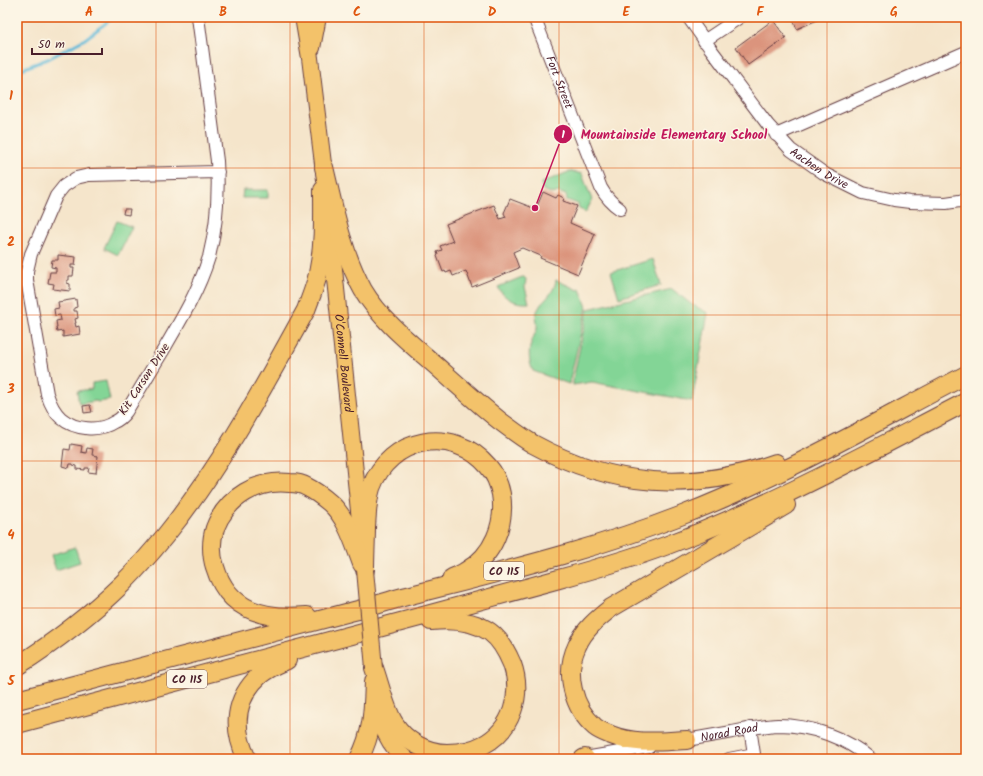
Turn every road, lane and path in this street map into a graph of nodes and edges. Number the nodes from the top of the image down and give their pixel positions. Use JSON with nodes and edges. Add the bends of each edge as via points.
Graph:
{"nodes":[{"id":1,"x":198,"y":17,"type":"edge"},
{"id":2,"x":303,"y":17,"type":"edge"},
{"id":3,"x":318,"y":17,"type":"edge"},
{"id":4,"x":534,"y":17,"type":"edge"},
{"id":5,"x":688,"y":17,"type":"edge"},
{"id":6,"x":740,"y":17,"type":"edge"},
{"id":7,"x":704,"y":41,"type":"junction"},
{"id":8,"x":966,"y":52,"type":"edge"},
{"id":9,"x":310,"y":58,"type":"junction"},
{"id":10,"x":776,"y":135,"type":"junction"},
{"id":11,"x":324,"y":167,"type":"junction"},
{"id":12,"x":218,"y":172,"type":"junction"},
{"id":13,"x":966,"y":200,"type":"edge"},
{"id":14,"x":620,"y":209,"type":"dead end"},
{"id":15,"x":966,"y":375,"type":"edge"},
{"id":16,"x":925,"y":396,"type":"junction"},
{"id":17,"x":966,"y":402,"type":"edge"},
{"id":18,"x":940,"y":415,"type":"junction"},
{"id":19,"x":365,"y":570,"type":"junction"},
{"id":20,"x":383,"y":603,"type":"junction"},
{"id":21,"x":354,"y":611,"type":"junction"},
{"id":22,"x":387,"y":626,"type":"junction"},
{"id":23,"x":357,"y":634,"type":"junction"},
{"id":24,"x":17,"y":666,"type":"edge"},
{"id":25,"x":374,"y":668,"type":"junction"},
{"id":26,"x":17,"y":700,"type":"edge"},
{"id":27,"x":17,"y":724,"type":"edge"},
{"id":28,"x":750,"y":728,"type":"junction"},
{"id":29,"x":687,"y":740,"type":"junction"},
{"id":30,"x":754,"y":757,"type":"edge"},
{"id":31,"x":247,"y":759,"type":"edge"},
{"id":32,"x":359,"y":759,"type":"edge"},
{"id":33,"x":406,"y":759,"type":"edge"},
{"id":34,"x":583,"y":759,"type":"edge"},
{"id":35,"x":729,"y":759,"type":"edge"},
{"id":36,"x":871,"y":759,"type":"edge"}],
"edges":[{"from":1,"to":12,"type":"street","name":"Kit Carson Drive"},
{"from":2,"to":9,"type":"main road","name":"O'Connell Boulevard"},
{"from":3,"to":9,"type":"main road","name":"O'Connell Boulevard"},
{"from":4,"to":14,"type":"street","name":"Fort Street","via":[[601,188],[610,202]]},
{"from":5,"to":7,"type":"street","name":"Aachen Drive"},
{"from":6,"to":7,"type":"street"},
{"from":7,"to":10,"type":"street","name":"Aachen Drive"},
{"from":8,"to":10,"type":"street"},
{"from":9,"to":11,"type":"main road","name":"O'Connell Boulevard"},
{"from":10,"to":13,"type":"street","name":"Aachen Drive","via":[[790,150],[825,174],[863,193],[910,202],[946,204]]},
{"from":11,"to":16,"type":"highway","via":[[348,258],[364,290],[384,318],[510,428],[532,443],[578,464],[626,478],[648,481],[698,481],[738,475],[801,453]]},
{"from":11,"to":19,"type":"main road","name":"O'Connell Boulevard"},
{"from":11,"to":24,"type":"highway","via":[[322,247],[314,288],[306,310],[231,443],[179,518],[123,583],[73,627]]},
{"from":12,"to":12,"type":"street","name":"Kit Carson Drive","via":[[216,219],[208,257],[182,319],[126,412],[116,422],[96,428],[84,428],[67,423],[56,413],[47,394],[27,280],[31,254],[56,196],[64,186],[76,178],[89,175]]},
{"from":15,"to":16,"type":"highway","number":"CO 115"},
{"from":16,"to":20,"type":"highway","number":"CO 115","via":[[791,466],[680,516],[585,549]]},
{"from":17,"to":18,"type":"highway","number":"CO 115"},
{"from":18,"to":22,"type":"highway","number":"CO 115","via":[[772,500],[681,540],[583,572]]},
{"from":18,"to":29,"type":"highway","via":[[611,608],[587,629],[574,653],[571,674],[576,702],[584,716],[596,728],[623,739],[652,742]]},
{"from":19,"to":20,"type":"highway","via":[[367,508],[371,490],[376,476],[392,456],[423,442],[445,442],[468,450],[489,467],[496,478],[502,503],[501,523],[497,536],[488,550],[467,571]]},
{"from":19,"to":21,"type":"highway","via":[[342,517],[331,503],[307,486],[282,482],[268,483],[244,492],[223,514],[215,529],[212,544],[213,560],[218,576],[225,589],[246,607],[275,617]]},
{"from":19,"to":25,"type":"main road","name":"O'Connell Boulevard","bridge":true},
{"from":20,"to":21,"type":"highway","number":"CO 115"},
{"from":21,"to":26,"type":"highway","number":"CO 115"},
{"from":22,"to":23,"type":"highway","number":"CO 115"},
{"from":22,"to":25,"type":"highway","via":[[445,620],[462,621],[490,632],[508,654],[515,675],[516,700],[512,713],[505,726],[482,746],[455,753],[425,749],[412,742],[393,722]]},
{"from":23,"to":27,"type":"highway","number":"CO 115"},
{"from":23,"to":31,"type":"highway","via":[[273,666],[251,685],[243,696],[237,720],[238,735]]},
{"from":25,"to":32,"type":"highway","via":[[373,715],[367,743]]},
{"from":25,"to":33,"type":"main road","via":[[381,721],[392,744]]},
{"from":28,"to":29,"type":"street","name":"Norad Road"},
{"from":28,"to":30,"type":"street"},
{"from":28,"to":36,"type":"street","name":"Norad Road","via":[[778,725],[814,730],[845,741]]},
{"from":29,"to":34,"type":"street","name":"Norad Road"},
{"from":30,"to":35,"type":"street"}]}
